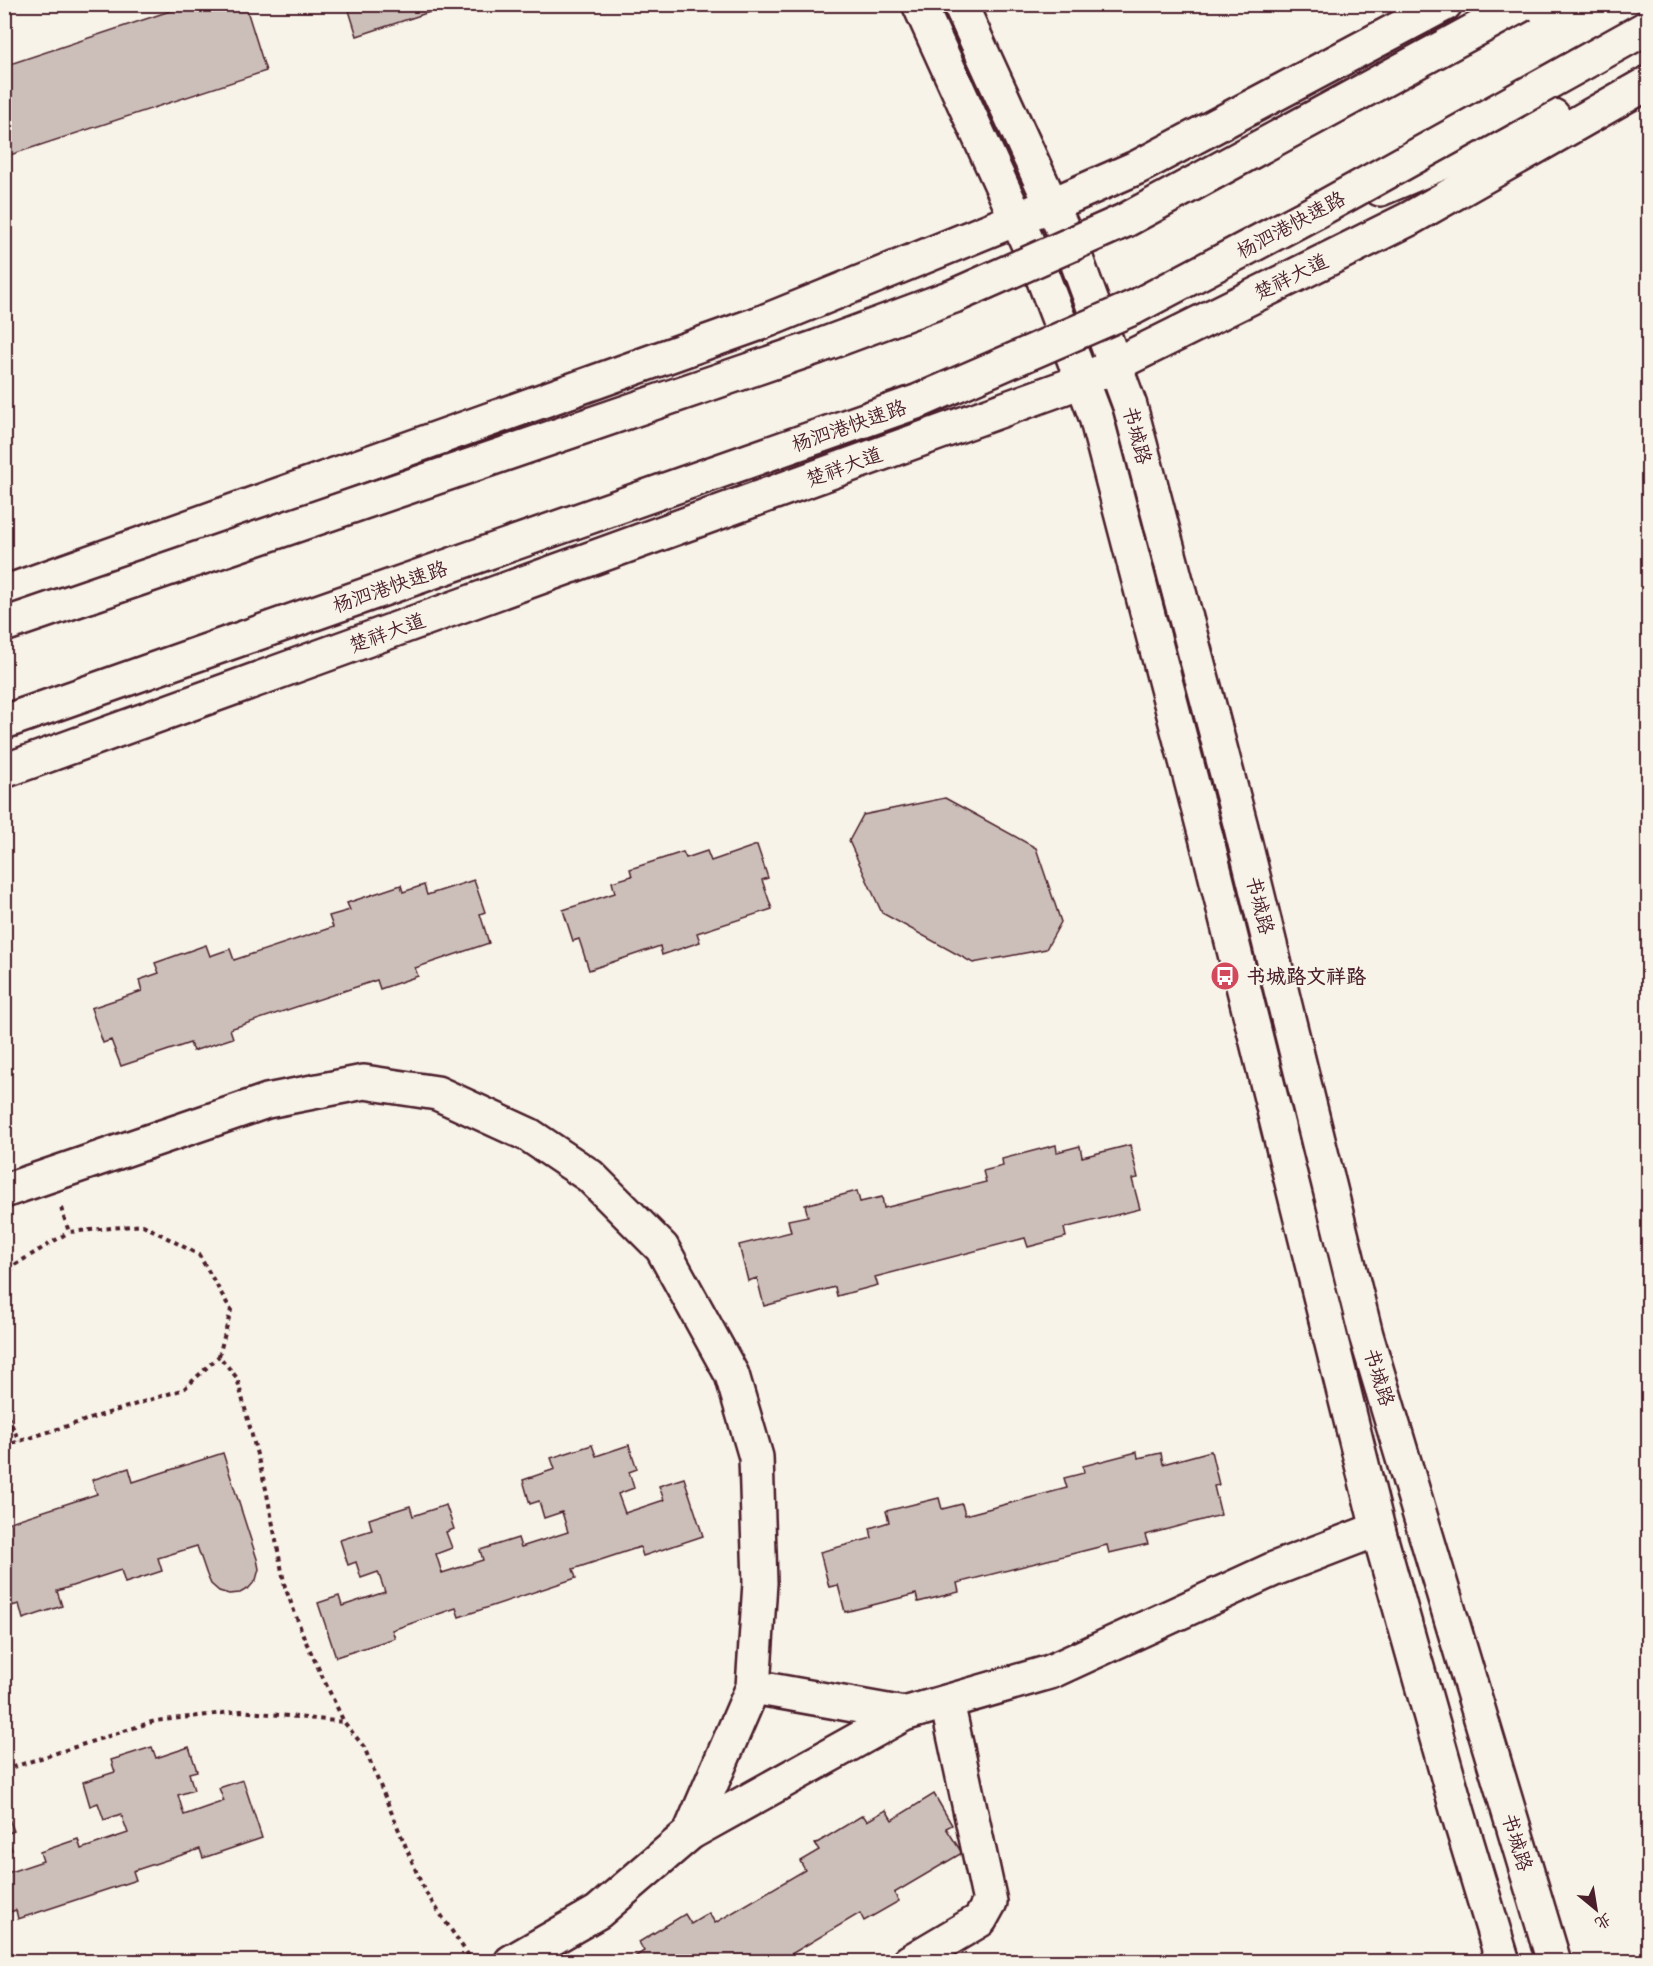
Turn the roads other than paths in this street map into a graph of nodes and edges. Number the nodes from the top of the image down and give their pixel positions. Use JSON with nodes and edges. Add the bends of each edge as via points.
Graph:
{"nodes":[{"id":1,"x":920,"y":4,"type":"edge"},
{"id":2,"x":960,"y":4,"type":"edge"},
{"id":3,"x":1445,"y":4,"type":"edge"},
{"id":4,"x":1455,"y":4,"type":"edge"},
{"id":5,"x":1523,"y":4,"type":"edge"},
{"id":6,"x":1648,"y":27,"type":"edge"},
{"id":7,"x":1648,"y":74,"type":"edge"},
{"id":8,"x":1648,"y":83,"type":"edge"},
{"id":9,"x":1051,"y":205,"type":"junction"},
{"id":10,"x":1150,"y":208,"type":"junction"},
{"id":11,"x":1017,"y":219,"type":"junction"},
{"id":12,"x":1273,"y":235,"type":"junction"},
{"id":13,"x":1115,"y":365,"type":"junction"},
{"id":14,"x":1082,"y":381,"type":"junction"},
{"id":15,"x":4,"y":592,"type":"edge"},
{"id":16,"x":4,"y":625,"type":"edge"},
{"id":17,"x":5,"y":722,"type":"edge"},
{"id":18,"x":4,"y":771,"type":"edge"},
{"id":19,"x":4,"y":1191,"type":"edge"},
{"id":20,"x":1378,"y":1529,"type":"junction"},
{"id":21,"x":753,"y":1688,"type":"junction"},
{"id":22,"x":948,"y":1702,"type":"junction"},
{"id":23,"x":904,"y":1714,"type":"junction"},
{"id":24,"x":690,"y":1833,"type":"junction"},
{"id":25,"x":511,"y":1962,"type":"edge"},
{"id":26,"x":909,"y":1962,"type":"edge"},
{"id":27,"x":1503,"y":1962,"type":"edge"},
{"id":28,"x":1554,"y":1962,"type":"edge"}],
"edges":[{"from":1,"to":11,"type":"main road","name":"书城路"},
{"from":2,"to":9,"type":"main road","name":"书城路"},
{"from":3,"to":9,"type":"main road","via":[[1137,167]]},
{"from":4,"to":10,"type":"main road","bridge":true},
{"from":5,"to":10,"type":"main road","bridge":true},
{"from":6,"to":12,"type":"main road","name":"杨泗港快速路","bridge":true},
{"from":7,"to":12,"type":"main road","bridge":true},
{"from":8,"to":13,"type":"main road","name":"楚祥大道","via":[[1409,219]]},
{"from":9,"to":11,"type":"main road"},
{"from":9,"to":13,"type":"main road","name":"书城路","via":[[1075,256]]},
{"from":10,"to":16,"type":"main road","bridge":true,"via":[[954,296],[838,339]]},
{"from":11,"to":14,"type":"main road","name":"书城路"},
{"from":11,"to":15,"type":"main road","via":[[763,322]]},
{"from":12,"to":17,"type":"main road","name":"杨泗港快速路","bridge":true,"via":[[1135,307],[919,401]]},
{"from":13,"to":14,"type":"main road","name":"楚祥大道"},
{"from":13,"to":28,"type":"main road","name":"书城路","via":[[1130,406],[1241,827],[1366,1335]]},
{"from":14,"to":18,"type":"main road","name":"楚祥大道"},
{"from":14,"to":20,"type":"main road","name":"书城路","via":[[1096,417],[1206,837]]},
{"from":19,"to":21,"type":"main road","via":[[267,1101],[364,1082],[437,1093],[529,1135],[590,1176],[662,1248],[732,1375],[756,1457],[760,1583]]},
{"from":20,"to":22,"type":"main road","via":[[1274,1569],[1050,1672]]},
{"from":20,"to":27,"type":"main road","name":"书城路"},
{"from":21,"to":23,"type":"main road"},
{"from":21,"to":24,"type":"main road"},
{"from":22,"to":23,"type":"main road"},
{"from":22,"to":26,"type":"main road","via":[[990,1902],[980,1920]]},
{"from":23,"to":24,"type":"main road"},
{"from":24,"to":25,"type":"main road","via":[[597,1912]]}]}
